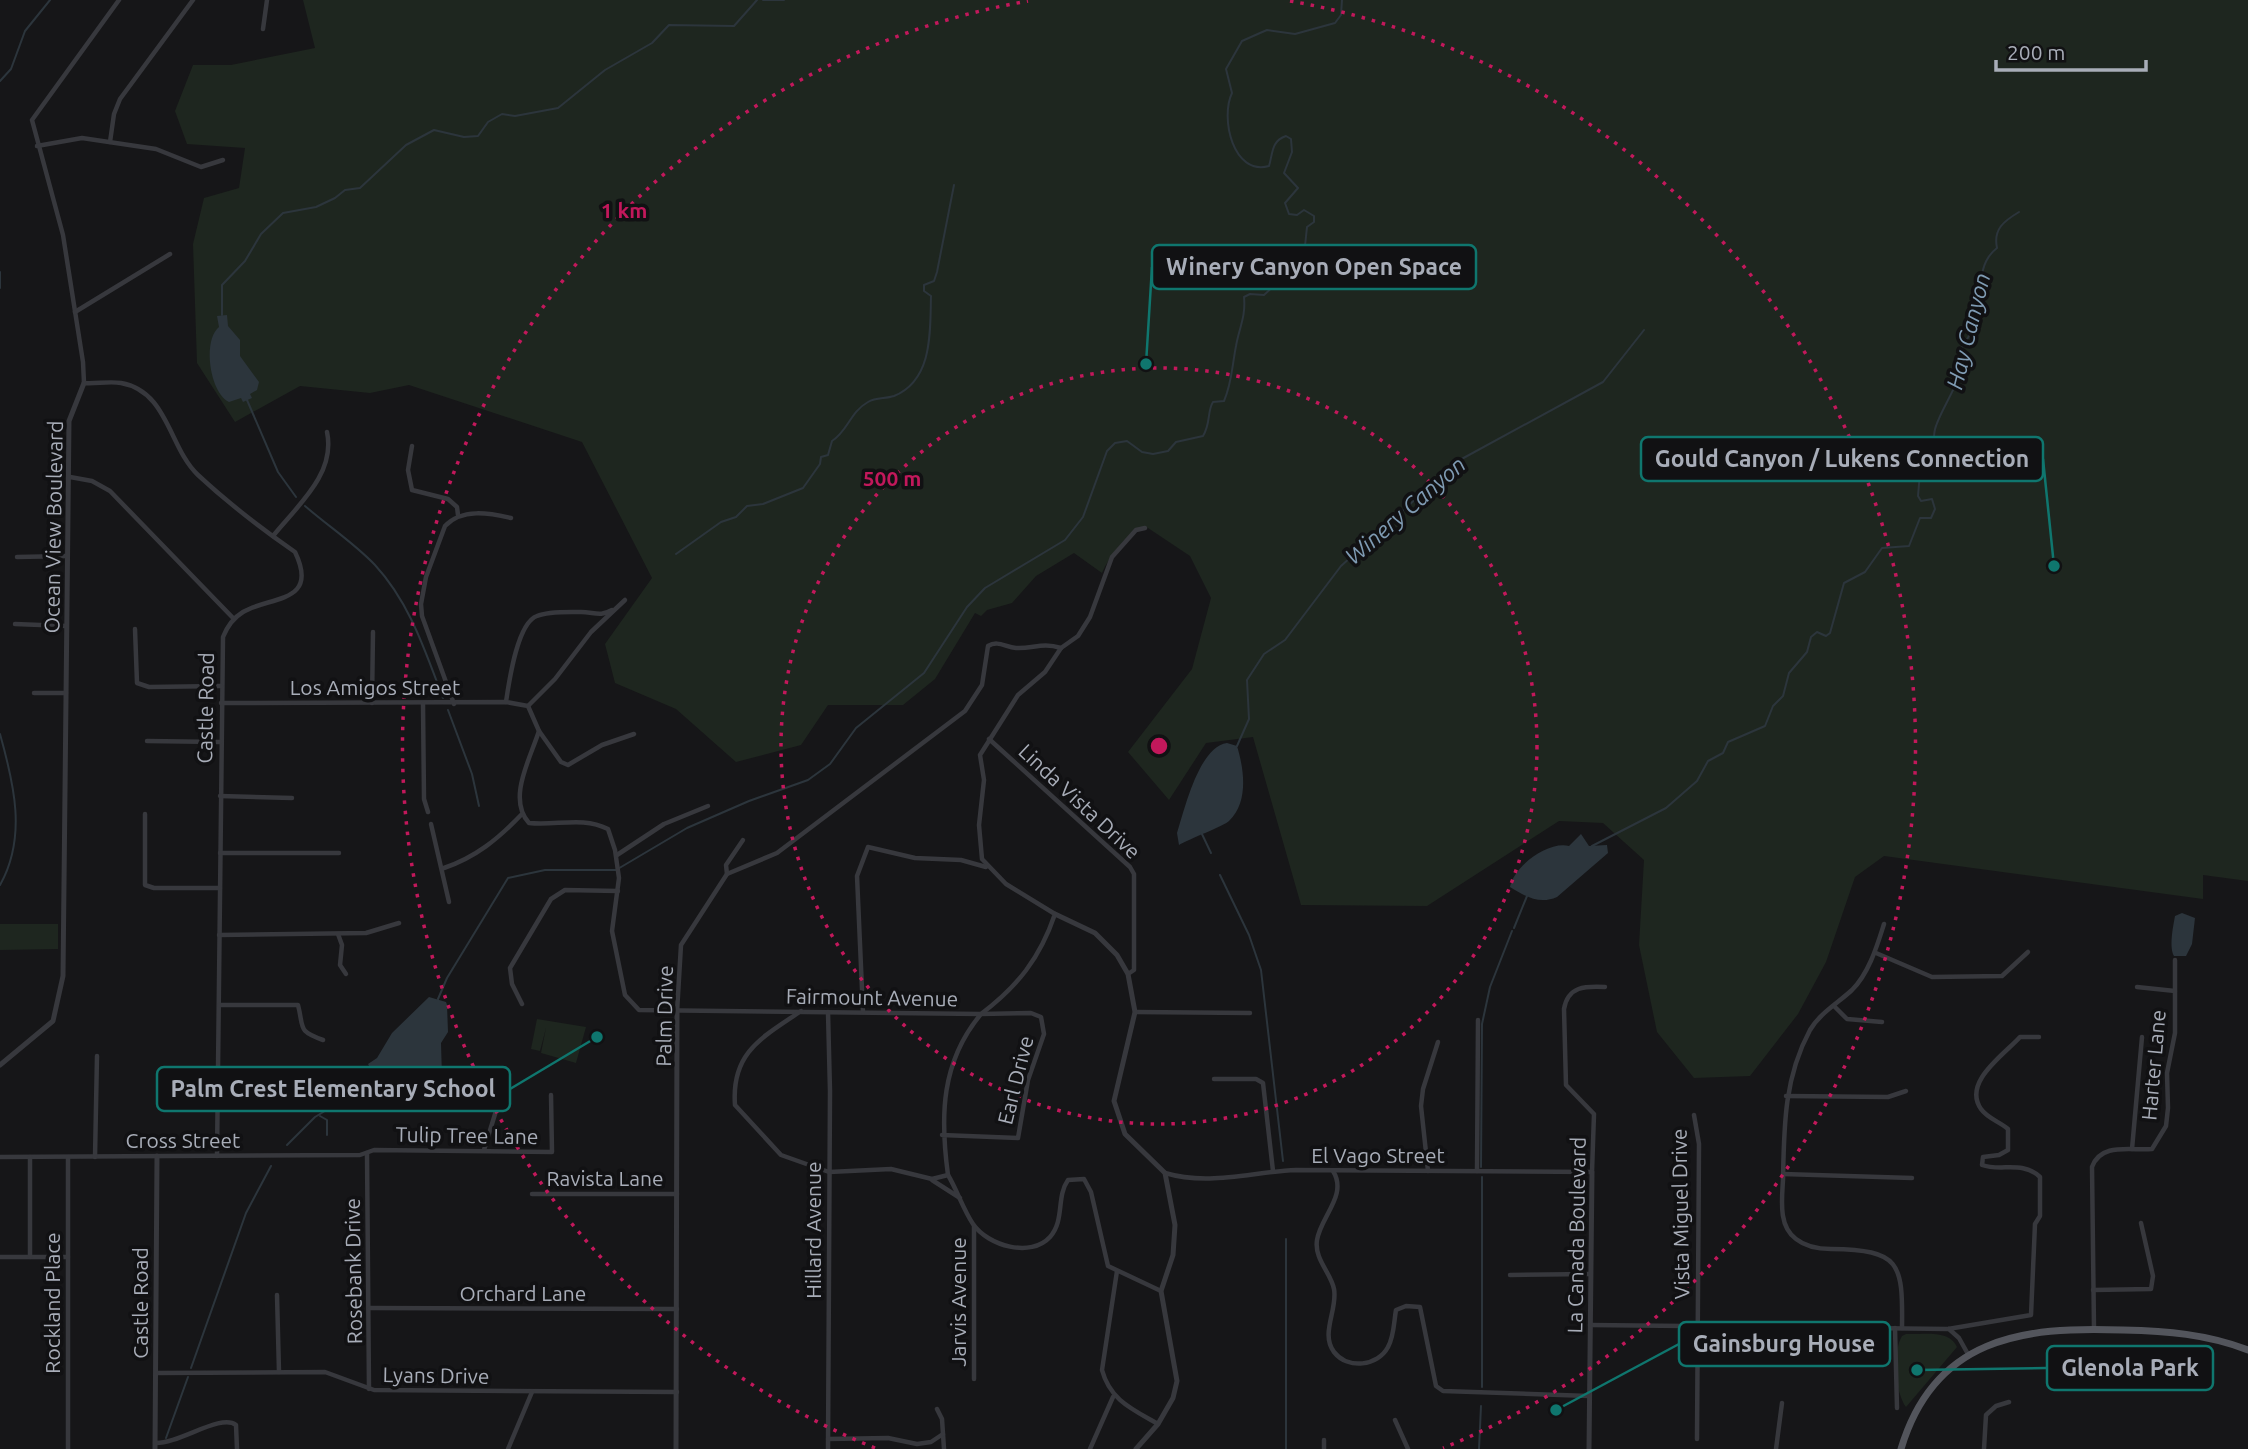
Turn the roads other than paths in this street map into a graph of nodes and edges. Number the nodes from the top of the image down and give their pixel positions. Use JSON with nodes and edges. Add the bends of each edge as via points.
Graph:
{"nodes":[{"id":1,"x":119,"y":0,"type":"edge"},
{"id":2,"x":193,"y":0,"type":"edge"},
{"id":3,"x":267,"y":0,"type":"edge"},
{"id":4,"x":263,"y":29,"type":"dead end"},
{"id":5,"x":110,"y":142,"type":"junction"},
{"id":6,"x":37,"y":146,"type":"junction"},
{"id":7,"x":223,"y":160,"type":"dead end"},
{"id":8,"x":170,"y":254,"type":"dead end"},
{"id":9,"x":75,"y":312,"type":"junction"},
{"id":10,"x":84,"y":383,"type":"junction"},
{"id":11,"x":327,"y":432,"type":"dead end"},
{"id":12,"x":412,"y":446,"type":"dead end"},
{"id":13,"x":70,"y":477,"type":"junction"},
{"id":14,"x":458,"y":515,"type":"junction"},
{"id":15,"x":511,"y":518,"type":"dead end"},
{"id":16,"x":1145,"y":528,"type":"dead end"},
{"id":17,"x":273,"y":537,"type":"junction"},
{"id":18,"x":68,"y":556,"type":"junction"},
{"id":19,"x":17,"y":557,"type":"dead end"},
{"id":20,"x":625,"y":600,"type":"dead end"},
{"id":21,"x":612,"y":610,"type":"junction"},
{"id":22,"x":234,"y":619,"type":"junction"},
{"id":23,"x":15,"y":624,"type":"dead end"},
{"id":24,"x":66,"y":626,"type":"junction"},
{"id":25,"x":135,"y":629,"type":"dead end"},
{"id":26,"x":373,"y":632,"type":"dead end"},
{"id":27,"x":1061,"y":648,"type":"junction"},
{"id":28,"x":221,"y":686,"type":"junction"},
{"id":29,"x":34,"y":693,"type":"dead end"},
{"id":30,"x":66,"y":694,"type":"junction"},
{"id":31,"x":506,"y":702,"type":"junction"},
{"id":32,"x":221,"y":703,"type":"junction"},
{"id":33,"x":372,"y":703,"type":"junction"},
{"id":34,"x":423,"y":704,"type":"junction"},
{"id":35,"x":454,"y":704,"type":"junction"},
{"id":36,"x":528,"y":706,"type":"junction"},
{"id":37,"x":539,"y":731,"type":"junction"},
{"id":38,"x":634,"y":734,"type":"dead end"},
{"id":39,"x":989,"y":739,"type":"junction"},
{"id":40,"x":146,"y":741,"type":"dead end"},
{"id":41,"x":220,"y":742,"type":"junction"},
{"id":42,"x":220,"y":796,"type":"junction"},
{"id":43,"x":292,"y":798,"type":"dead end"},
{"id":44,"x":708,"y":806,"type":"dead end"},
{"id":45,"x":428,"y":812,"type":"dead end"},
{"id":46,"x":145,"y":814,"type":"dead end"},
{"id":47,"x":521,"y":815,"type":"junction"},
{"id":48,"x":431,"y":824,"type":"dead end"},
{"id":49,"x":743,"y":840,"type":"dead end"},
{"id":50,"x":220,"y":853,"type":"junction"},
{"id":51,"x":339,"y":853,"type":"dead end"},
{"id":52,"x":617,"y":856,"type":"junction"},
{"id":53,"x":987,"y":867,"type":"junction"},
{"id":54,"x":444,"y":868,"type":"junction"},
{"id":55,"x":727,"y":874,"type":"junction"},
{"id":56,"x":220,"y":888,"type":"junction"},
{"id":57,"x":618,"y":891,"type":"junction"},
{"id":58,"x":449,"y":902,"type":"dead end"},
{"id":59,"x":1055,"y":914,"type":"junction"},
{"id":60,"x":399,"y":923,"type":"dead end"},
{"id":61,"x":1884,"y":923,"type":"dead end"},
{"id":62,"x":338,"y":934,"type":"junction"},
{"id":63,"x":219,"y":935,"type":"junction"},
{"id":64,"x":2028,"y":952,"type":"dead end"},
{"id":65,"x":1875,"y":953,"type":"junction"},
{"id":66,"x":2175,"y":960,"type":"dead end"},
{"id":67,"x":346,"y":974,"type":"dead end"},
{"id":68,"x":1128,"y":974,"type":"junction"},
{"id":69,"x":1605,"y":987,"type":"dead end"},
{"id":70,"x":2137,"y":987,"type":"dead end"},
{"id":71,"x":2175,"y":991,"type":"junction"},
{"id":72,"x":522,"y":1004,"type":"dead end"},
{"id":73,"x":219,"y":1005,"type":"junction"},
{"id":74,"x":1834,"y":1006,"type":"junction"},
{"id":75,"x":801,"y":1011,"type":"junction"},
{"id":76,"x":677,"y":1012,"type":"junction"},
{"id":77,"x":828,"y":1012,"type":"junction"},
{"id":78,"x":863,"y":1012,"type":"junction"},
{"id":79,"x":1135,"y":1012,"type":"junction"},
{"id":80,"x":1250,"y":1013,"type":"dead end"},
{"id":81,"x":981,"y":1014,"type":"junction"},
{"id":82,"x":1478,"y":1020,"type":"dead end"},
{"id":83,"x":1882,"y":1022,"type":"dead end"},
{"id":84,"x":2039,"y":1037,"type":"dead end"},
{"id":85,"x":2142,"y":1037,"type":"dead end"},
{"id":86,"x":323,"y":1040,"type":"dead end"},
{"id":87,"x":1438,"y":1042,"type":"dead end"},
{"id":88,"x":97,"y":1056,"type":"dead end"},
{"id":89,"x":0,"y":1065,"type":"edge"},
{"id":90,"x":1214,"y":1079,"type":"dead end"},
{"id":91,"x":503,"y":1088,"type":"dead end"},
{"id":92,"x":1906,"y":1091,"type":"dead end"},
{"id":93,"x":551,"y":1095,"type":"dead end"},
{"id":94,"x":1786,"y":1096,"type":"junction"},
{"id":95,"x":1694,"y":1115,"type":"dead end"},
{"id":96,"x":942,"y":1136,"type":"junction"},
{"id":97,"x":2133,"y":1149,"type":"junction"},
{"id":98,"x":484,"y":1150,"type":"junction"},
{"id":99,"x":367,"y":1153,"type":"junction"},
{"id":100,"x":157,"y":1156,"type":"junction"},
{"id":101,"x":217,"y":1156,"type":"junction"},
{"id":102,"x":0,"y":1157,"type":"edge"},
{"id":103,"x":30,"y":1157,"type":"junction"},
{"id":104,"x":68,"y":1157,"type":"junction"},
{"id":105,"x":95,"y":1157,"type":"junction"},
{"id":106,"x":1273,"y":1171,"type":"junction"},
{"id":107,"x":1334,"y":1171,"type":"junction"},
{"id":108,"x":1428,"y":1171,"type":"junction"},
{"id":109,"x":1477,"y":1171,"type":"junction"},
{"id":110,"x":829,"y":1172,"type":"junction"},
{"id":111,"x":1592,"y":1172,"type":"junction"},
{"id":112,"x":1165,"y":1173,"type":"junction"},
{"id":113,"x":1783,"y":1174,"type":"junction"},
{"id":114,"x":948,"y":1175,"type":"junction"},
{"id":115,"x":1912,"y":1178,"type":"dead end"},
{"id":116,"x":932,"y":1179,"type":"junction"},
{"id":117,"x":532,"y":1194,"type":"dead end"},
{"id":118,"x":677,"y":1194,"type":"junction"},
{"id":119,"x":962,"y":1199,"type":"junction"},
{"id":120,"x":2141,"y":1223,"type":"dead end"},
{"id":121,"x":974,"y":1225,"type":"junction"},
{"id":122,"x":68,"y":1256,"type":"junction"},
{"id":123,"x":0,"y":1257,"type":"edge"},
{"id":124,"x":30,"y":1257,"type":"junction"},
{"id":125,"x":1117,"y":1271,"type":"junction"},
{"id":126,"x":1590,"y":1274,"type":"junction"},
{"id":127,"x":1510,"y":1275,"type":"dead end"},
{"id":128,"x":2093,"y":1290,"type":"junction"},
{"id":129,"x":1161,"y":1291,"type":"junction"},
{"id":130,"x":277,"y":1295,"type":"dead end"},
{"id":131,"x":370,"y":1308,"type":"junction"},
{"id":132,"x":677,"y":1309,"type":"junction"},
{"id":133,"x":1590,"y":1325,"type":"junction"},
{"id":134,"x":1698,"y":1326,"type":"junction"},
{"id":135,"x":1898,"y":1328,"type":"junction"},
{"id":136,"x":1948,"y":1329,"type":"junction"},
{"id":137,"x":2094,"y":1329,"type":"junction"},
{"id":138,"x":2248,"y":1350,"type":"edge"},
{"id":139,"x":1969,"y":1356,"type":"junction"},
{"id":140,"x":279,"y":1372,"type":"junction"},
{"id":141,"x":156,"y":1373,"type":"junction"},
{"id":142,"x":974,"y":1379,"type":"dead end"},
{"id":143,"x":369,"y":1389,"type":"junction"},
{"id":144,"x":532,"y":1391,"type":"junction"},
{"id":145,"x":677,"y":1392,"type":"junction"},
{"id":146,"x":1113,"y":1396,"type":"junction"},
{"id":147,"x":1589,"y":1396,"type":"junction"},
{"id":148,"x":2010,"y":1402,"type":"dead end"},
{"id":149,"x":1782,"y":1403,"type":"dead end"},
{"id":150,"x":1897,"y":1408,"type":"dead end"},
{"id":151,"x":937,"y":1409,"type":"dead end"},
{"id":152,"x":1395,"y":1420,"type":"dead end"},
{"id":153,"x":1158,"y":1424,"type":"junction"},
{"id":154,"x":943,"y":1434,"type":"junction"},
{"id":155,"x":828,"y":1439,"type":"junction"},
{"id":156,"x":1697,"y":1439,"type":"dead end"},
{"id":157,"x":1324,"y":1440,"type":"dead end"},
{"id":158,"x":155,"y":1446,"type":"edge"},
{"id":159,"x":68,"y":1449,"type":"edge"},
{"id":160,"x":236,"y":1449,"type":"edge"},
{"id":161,"x":508,"y":1449,"type":"edge"},
{"id":162,"x":676,"y":1449,"type":"edge"},
{"id":163,"x":828,"y":1449,"type":"edge"},
{"id":164,"x":944,"y":1449,"type":"edge"},
{"id":165,"x":1090,"y":1449,"type":"edge"},
{"id":166,"x":1136,"y":1449,"type":"edge"},
{"id":167,"x":1324,"y":1449,"type":"edge"},
{"id":168,"x":1408,"y":1449,"type":"edge"},
{"id":169,"x":1589,"y":1449,"type":"edge"},
{"id":170,"x":1776,"y":1449,"type":"edge"},
{"id":171,"x":1901,"y":1449,"type":"edge"},
{"id":172,"x":1984,"y":1449,"type":"edge"}],
"edges":[{"from":1,"to":6,"type":"street","name":"Ocean View Boulevard","via":[[34,114]]},
{"from":2,"to":5,"type":"street","via":[[120,99]]},
{"from":3,"to":4,"type":"street"},
{"from":5,"to":6,"type":"street","via":[[76,137]]},
{"from":5,"to":7,"type":"street","via":[[156,149],[201,167]]},
{"from":6,"to":9,"type":"street","name":"Ocean View Boulevard","via":[[63,235]]},
{"from":8,"to":9,"type":"street"},
{"from":9,"to":10,"type":"street","name":"Ocean View Boulevard"},
{"from":10,"to":13,"type":"street","name":"Ocean View Boulevard","via":[[69,421]]},
{"from":10,"to":17,"type":"street","via":[[121,383],[150,398],[196,474]]},
{"from":11,"to":17,"type":"street","via":[[325,469]]},
{"from":12,"to":14,"type":"street","via":[[408,470],[412,491],[448,499]]},
{"from":13,"to":18,"type":"street","name":"Ocean View Boulevard"},
{"from":13,"to":22,"type":"street","via":[[110,491]]},
{"from":14,"to":15,"type":"street"},
{"from":14,"to":35,"type":"street","via":[[445,526],[421,604]]},
{"from":16,"to":27,"type":"street","via":[[1136,530],[1112,557],[1090,617],[1078,636]]},
{"from":17,"to":22,"type":"street","via":[[295,552],[302,566],[300,581],[285,600],[244,611]]},
{"from":18,"to":19,"type":"street"},
{"from":18,"to":24,"type":"street","name":"Ocean View Boulevard"},
{"from":20,"to":21,"type":"street"},
{"from":21,"to":31,"type":"street","via":[[601,615],[538,615],[529,620],[510,671]]},
{"from":21,"to":36,"type":"street"},
{"from":22,"to":28,"type":"street","name":"Castle Road","via":[[223,637]]},
{"from":23,"to":24,"type":"street"},
{"from":24,"to":30,"type":"street","name":"Ocean View Boulevard"},
{"from":25,"to":28,"type":"street","via":[[137,683],[149,687]]},
{"from":26,"to":33,"type":"street"},
{"from":27,"to":39,"type":"street","via":[[1045,673],[1018,695]]},
{"from":27,"to":55,"type":"street","via":[[1046,644],[988,646],[982,685],[965,711],[776,853]]},
{"from":28,"to":32,"type":"street","name":"Castle Road"},
{"from":29,"to":30,"type":"street"},
{"from":30,"to":89,"type":"street","name":"Ocean View Boulevard","via":[[66,933],[61,994],[53,1021]]},
{"from":31,"to":35,"type":"street","name":"Los Amigos Street"},
{"from":31,"to":36,"type":"street","name":"Los Amigos Street"},
{"from":32,"to":33,"type":"street","name":"Los Amigos Street"},
{"from":32,"to":41,"type":"street","name":"Castle Road"},
{"from":33,"to":34,"type":"street","name":"Los Amigos Street"},
{"from":34,"to":35,"type":"street","name":"Los Amigos Street"},
{"from":34,"to":45,"type":"street"},
{"from":36,"to":37,"type":"street"},
{"from":37,"to":38,"type":"street","via":[[568,765],[602,745]]},
{"from":37,"to":47,"type":"street","via":[[518,800]]},
{"from":39,"to":53,"type":"street","via":[[980,755],[984,780],[979,825]]},
{"from":39,"to":68,"type":"street","name":"Linda Vista Drive","via":[[1130,867],[1136,952],[1134,970]]},
{"from":40,"to":41,"type":"street"},
{"from":41,"to":42,"type":"street","name":"Castle Road"},
{"from":42,"to":43,"type":"street"},
{"from":42,"to":50,"type":"street","name":"Castle Road"},
{"from":44,"to":52,"type":"street","via":[[664,824]]},
{"from":46,"to":56,"type":"street","via":[[145,884],[154,888]]},
{"from":47,"to":52,"type":"street","via":[[529,823],[595,822],[608,829]]},
{"from":47,"to":54,"type":"street","via":[[466,861]]},
{"from":48,"to":54,"type":"street"},
{"from":49,"to":55,"type":"street","name":"Palm Drive","via":[[726,865]]},
{"from":50,"to":51,"type":"street"},
{"from":50,"to":56,"type":"street","name":"Castle Road"},
{"from":52,"to":57,"type":"street"},
{"from":53,"to":59,"type":"street","via":[[1025,898]]},
{"from":53,"to":78,"type":"street","via":[[868,847],[856,876]]},
{"from":54,"to":58,"type":"street"},
{"from":55,"to":76,"type":"street","name":"Palm Drive","via":[[681,945]]},
{"from":56,"to":63,"type":"street","name":"Castle Road"},
{"from":57,"to":72,"type":"street","via":[[565,890],[551,899],[510,968]]},
{"from":57,"to":76,"type":"street","name":"Fairmount Avenue","via":[[612,927],[627,1001],[646,1011]]},
{"from":59,"to":68,"type":"street","via":[[1095,933]]},
{"from":59,"to":81,"type":"street","name":"Fairmount Avenue","via":[[1031,968]]},
{"from":60,"to":62,"type":"street","via":[[366,933]]},
{"from":61,"to":65,"type":"street"},
{"from":62,"to":63,"type":"street"},
{"from":62,"to":67,"type":"street","via":[[340,965]]},
{"from":63,"to":73,"type":"street","name":"Castle Road"},
{"from":64,"to":65,"type":"street","via":[[2002,976],[1952,977],[1932,977]]},
{"from":65,"to":74,"type":"street","via":[[1855,987]]},
{"from":66,"to":71,"type":"street","name":"Harter Lane"},
{"from":68,"to":79,"type":"street"},
{"from":69,"to":111,"type":"street","name":"La Canada Boulevard","via":[[1586,986],[1570,993],[1564,1009],[1564,1072],[1569,1090],[1594,1114]]},
{"from":70,"to":71,"type":"street"},
{"from":71,"to":97,"type":"street","name":"Harter Lane","via":[[2166,1126],[2156,1146]]},
{"from":73,"to":86,"type":"street","via":[[298,1005],[301,1027]]},
{"from":73,"to":101,"type":"street","name":"Castle Road"},
{"from":74,"to":83,"type":"street","via":[[1847,1019]]},
{"from":74,"to":94,"type":"street","via":[[1810,1030]]},
{"from":75,"to":76,"type":"street","name":"Fairmount Avenue"},
{"from":75,"to":77,"type":"street","name":"Fairmount Avenue"},
{"from":75,"to":110,"type":"street","via":[[755,1042],[736,1075],[735,1105],[781,1155]]},
{"from":76,"to":118,"type":"street","name":"Palm Drive"},
{"from":77,"to":78,"type":"street","name":"Fairmount Avenue"},
{"from":77,"to":110,"type":"street","name":"Hillard Avenue"},
{"from":78,"to":81,"type":"street","name":"Fairmount Avenue"},
{"from":79,"to":80,"type":"street"},
{"from":79,"to":112,"type":"street","via":[[1114,1101],[1125,1134]]},
{"from":81,"to":96,"type":"street","via":[[955,1055],[947,1078]]},
{"from":81,"to":96,"type":"street","name":"Earl Drive","via":[[1031,1013],[1041,1017],[1044,1027],[1018,1138]]},
{"from":82,"to":109,"type":"street"},
{"from":84,"to":136,"type":"street","via":[[2020,1037],[1985,1069],[1977,1101],[1987,1115],[2008,1129],[2008,1150],[1988,1154],[1982,1165],[2011,1165],[2039,1177],[2031,1315]]},
{"from":85,"to":97,"type":"street"},
{"from":87,"to":108,"type":"street","via":[[1421,1106]]},
{"from":88,"to":105,"type":"street"},
{"from":90,"to":106,"type":"street","via":[[1263,1083]]},
{"from":91,"to":98,"type":"street"},
{"from":92,"to":94,"type":"street","via":[[1888,1097]]},
{"from":93,"to":98,"type":"street","name":"Tulip Tree Lane","via":[[552,1152]]},
{"from":94,"to":113,"type":"street"},
{"from":95,"to":134,"type":"street","name":"Vista Miguel Drive","via":[[1699,1144]]},
{"from":96,"to":114,"type":"street"},
{"from":97,"to":128,"type":"street","name":"Harter Lane","via":[[2099,1154],[2092,1167]]},
{"from":98,"to":99,"type":"street","name":"Tulip Tree Lane"},
{"from":99,"to":101,"type":"street","name":"Cross Street"},
{"from":99,"to":131,"type":"street","name":"Rosebank Drive"},
{"from":100,"to":101,"type":"street","name":"Cross Street"},
{"from":100,"to":105,"type":"street","name":"Cross Street"},
{"from":100,"to":141,"type":"street","name":"Castle Road"},
{"from":102,"to":103,"type":"street","name":"Cross Street"},
{"from":103,"to":104,"type":"street","name":"Cross Street"},
{"from":103,"to":124,"type":"street"},
{"from":104,"to":105,"type":"street","name":"Cross Street"},
{"from":104,"to":122,"type":"street","name":"Rockland Place"},
{"from":106,"to":107,"type":"street","name":"El Vago Street"},
{"from":106,"to":112,"type":"street","name":"El Vago Street","via":[[1217,1180]]},
{"from":107,"to":108,"type":"street","name":"El Vago Street"},
{"from":107,"to":147,"type":"street","via":[[1339,1189],[1317,1241],[1321,1265],[1334,1289],[1328,1340],[1335,1353],[1364,1364],[1380,1357],[1389,1346],[1396,1310],[1420,1307],[1436,1386],[1443,1391]]},
{"from":108,"to":109,"type":"street","name":"El Vago Street"},
{"from":109,"to":111,"type":"street","name":"El Vago Street"},
{"from":110,"to":116,"type":"street","via":[[891,1169]]},
{"from":110,"to":155,"type":"street","name":"Hillard Avenue"},
{"from":111,"to":126,"type":"street","name":"La Canada Boulevard"},
{"from":112,"to":129,"type":"street","via":[[1175,1225],[1173,1255]]},
{"from":113,"to":115,"type":"street"},
{"from":113,"to":135,"type":"street","via":[[1783,1220],[1798,1241],[1816,1248],[1872,1251],[1893,1264],[1901,1280]]},
{"from":114,"to":116,"type":"street"},
{"from":114,"to":119,"type":"street"},
{"from":116,"to":119,"type":"street"},
{"from":117,"to":118,"type":"street","name":"Ravista Lane"},
{"from":118,"to":132,"type":"street","name":"Palm Drive"},
{"from":119,"to":121,"type":"street"},
{"from":120,"to":128,"type":"street","via":[[2153,1276],[2151,1289]]},
{"from":121,"to":125,"type":"street","via":[[1003,1245],[1034,1248],[1050,1237],[1056,1226],[1062,1189],[1068,1180],[1084,1179],[1091,1192],[1105,1261]]},
{"from":121,"to":142,"type":"street","name":"Jarvis Avenue"},
{"from":122,"to":124,"type":"street"},
{"from":122,"to":159,"type":"street","name":"Rockland Place"},
{"from":123,"to":124,"type":"street"},
{"from":125,"to":129,"type":"street"},
{"from":125,"to":146,"type":"street","via":[[1102,1370]]},
{"from":126,"to":127,"type":"street"},
{"from":126,"to":133,"type":"street","name":"La Canada Boulevard"},
{"from":128,"to":137,"type":"street","name":"Harter Lane"},
{"from":129,"to":153,"type":"street","via":[[1177,1381]]},
{"from":130,"to":140,"type":"street"},
{"from":131,"to":132,"type":"street","name":"Orchard Lane"},
{"from":131,"to":143,"type":"street","name":"Rosebank Drive"},
{"from":132,"to":145,"type":"street","name":"Palm Drive"},
{"from":133,"to":134,"type":"street"},
{"from":133,"to":147,"type":"street","name":"La Canada Boulevard"},
{"from":134,"to":135,"type":"street"},
{"from":134,"to":156,"type":"street","name":"Vista Miguel Drive"},
{"from":135,"to":136,"type":"street"},
{"from":135,"to":150,"type":"street"},
{"from":136,"to":139,"type":"street"},
{"from":137,"to":138,"type":"main road","via":[[2179,1333],[2214,1338]]},
{"from":137,"to":139,"type":"main road","via":[[2022,1333]]},
{"from":139,"to":171,"type":"main road","via":[[1922,1401]]},
{"from":140,"to":141,"type":"street","name":"Lyans Drive"},
{"from":140,"to":143,"type":"street","name":"Lyans Drive","via":[[325,1372]]},
{"from":141,"to":158,"type":"street","name":"Castle Road"},
{"from":143,"to":144,"type":"street","name":"Lyans Drive"},
{"from":144,"to":145,"type":"street","name":"Lyans Drive"},
{"from":144,"to":161,"type":"street"},
{"from":145,"to":162,"type":"street","name":"Palm Drive"},
{"from":146,"to":153,"type":"street"},
{"from":146,"to":165,"type":"street"},
{"from":147,"to":169,"type":"street","name":"La Canada Boulevard"},
{"from":148,"to":172,"type":"street","via":[[1986,1415]]},
{"from":149,"to":170,"type":"street"},
{"from":151,"to":154,"type":"street"},
{"from":152,"to":168,"type":"street"},
{"from":153,"to":166,"type":"street"},
{"from":154,"to":155,"type":"street","via":[[917,1444],[888,1438]]},
{"from":154,"to":164,"type":"street"},
{"from":155,"to":163,"type":"street","name":"Hillard Avenue"},
{"from":157,"to":167,"type":"street"},
{"from":158,"to":160,"type":"street","via":[[215,1423],[230,1422],[236,1425]]}]}
